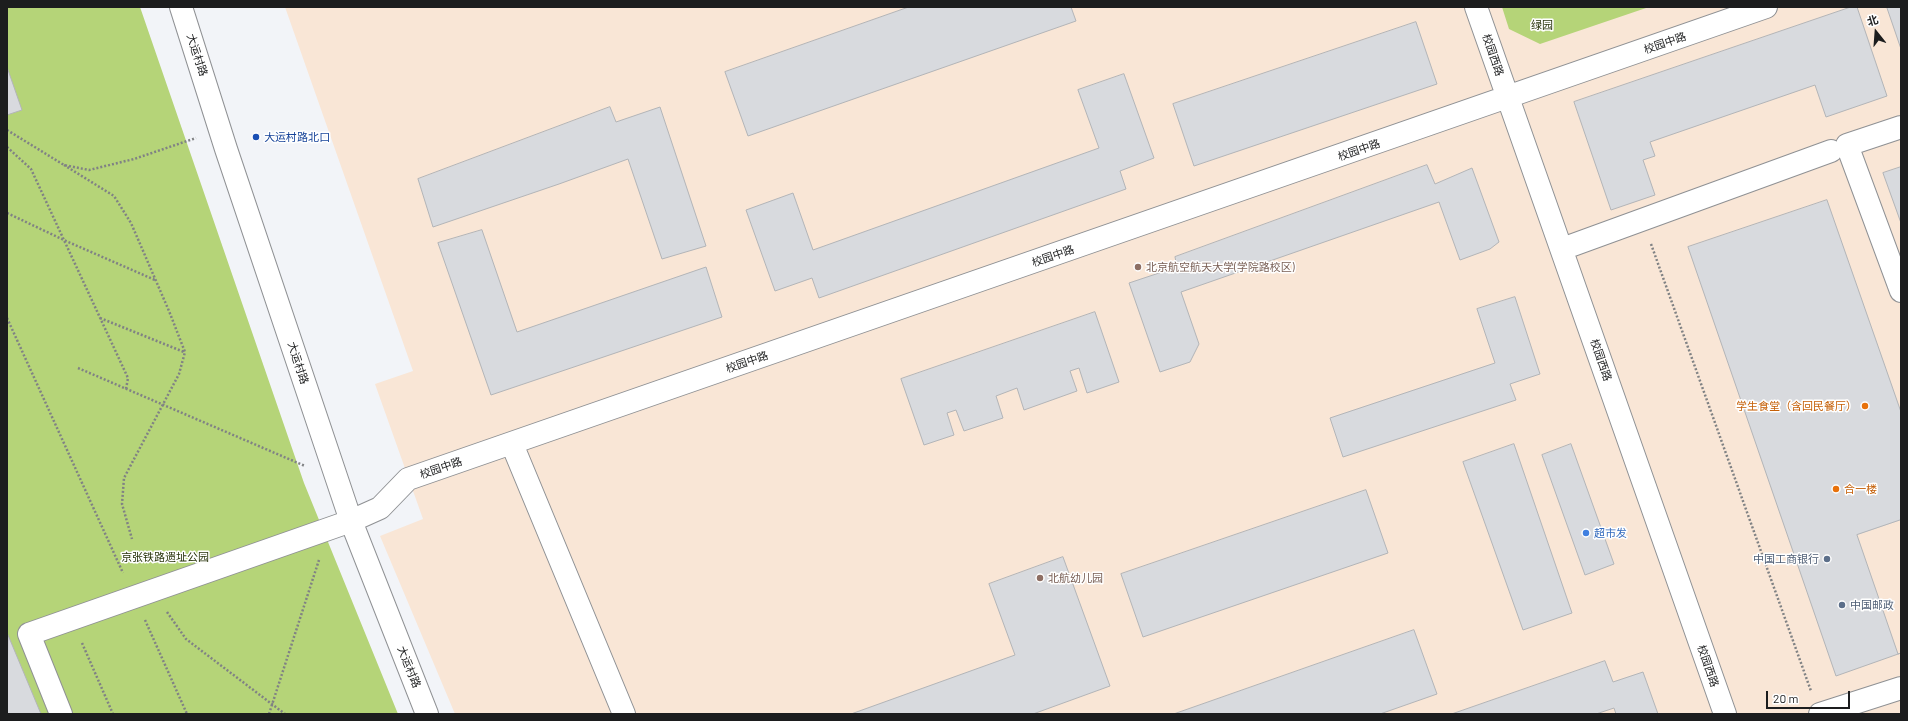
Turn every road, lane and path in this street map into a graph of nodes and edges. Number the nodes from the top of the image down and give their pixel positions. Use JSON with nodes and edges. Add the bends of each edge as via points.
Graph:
{"nodes":[{"id":1,"x":181,"y":7,"type":"edge"},
{"id":2,"x":1476,"y":7,"type":"edge"},
{"id":3,"x":1766,"y":7,"type":"edge"},
{"id":4,"x":1508,"y":98,"type":"junction"},
{"id":5,"x":1901,"y":127,"type":"edge"},
{"id":6,"x":7,"y":130,"type":"edge"},
{"id":7,"x":221,"y":130,"type":"junction"},
{"id":8,"x":7,"y":147,"type":"edge"},
{"id":9,"x":1831,"y":151,"type":"dead end"},
{"id":10,"x":64,"y":165,"type":"junction"},
{"id":11,"x":7,"y":213,"type":"edge"},
{"id":12,"x":1643,"y":219,"type":"junction"},
{"id":13,"x":66,"y":241,"type":"junction"},
{"id":14,"x":1562,"y":249,"type":"junction"},
{"id":15,"x":156,"y":281,"type":"junction"},
{"id":16,"x":1901,"y":291,"type":"edge"},
{"id":17,"x":7,"y":318,"type":"edge"},
{"id":18,"x":100,"y":318,"type":"junction"},
{"id":19,"x":185,"y":352,"type":"junction"},
{"id":20,"x":78,"y":368,"type":"dead end"},
{"id":21,"x":126,"y":389,"type":"junction"},
{"id":22,"x":164,"y":405,"type":"junction"},
{"id":23,"x":512,"y":444,"type":"junction"},
{"id":24,"x":306,"y":466,"type":"dead end"},
{"id":25,"x":351,"y":521,"type":"junction"},
{"id":26,"x":132,"y":539,"type":"dead end"},
{"id":27,"x":320,"y":558,"type":"dead end"},
{"id":28,"x":134,"y":598,"type":"junction"},
{"id":29,"x":165,"y":608,"type":"dead end"},
{"id":30,"x":80,"y":639,"type":"dead end"},
{"id":31,"x":1901,"y":688,"type":"edge"},
{"id":32,"x":1811,"y":692,"type":"dead end"},
{"id":33,"x":272,"y":705,"type":"junction"},
{"id":34,"x":61,"y":714,"type":"edge"},
{"id":35,"x":113,"y":714,"type":"edge"},
{"id":36,"x":187,"y":714,"type":"edge"},
{"id":37,"x":269,"y":714,"type":"edge"},
{"id":38,"x":285,"y":714,"type":"edge"},
{"id":39,"x":427,"y":714,"type":"edge"},
{"id":40,"x":624,"y":714,"type":"edge"},
{"id":41,"x":1725,"y":714,"type":"edge"},
{"id":42,"x":1820,"y":714,"type":"edge"}],
"edges":[{"from":1,"to":7,"type":"street","name":"大运村路"},
{"from":2,"to":4,"type":"street","name":"校园西路"},
{"from":3,"to":4,"type":"street","name":"校园中路"},
{"from":4,"to":14,"type":"street","name":"校园西路"},
{"from":4,"to":23,"type":"street","name":"校园中路"},
{"from":5,"to":16,"type":"street","via":[[1847,145]]},
{"from":6,"to":10,"type":"path"},
{"from":7,"to":10,"type":"path","via":[[134,159],[89,170]]},
{"from":7,"to":25,"type":"street","name":"大运村路"},
{"from":8,"to":13,"type":"path","via":[[31,169]]},
{"from":9,"to":12,"type":"street"},
{"from":10,"to":15,"type":"path","via":[[114,196]]},
{"from":11,"to":13,"type":"path"},
{"from":12,"to":14,"type":"street"},
{"from":12,"to":32,"type":"path"},
{"from":13,"to":15,"type":"path"},
{"from":13,"to":18,"type":"path"},
{"from":14,"to":41,"type":"street","name":"校园西路"},
{"from":15,"to":19,"type":"path"},
{"from":17,"to":28,"type":"path"},
{"from":18,"to":19,"type":"path"},
{"from":18,"to":21,"type":"path","via":[[128,378]]},
{"from":19,"to":22,"type":"path","via":[[179,374]]},
{"from":20,"to":21,"type":"path"},
{"from":21,"to":22,"type":"path"},
{"from":22,"to":24,"type":"path"},
{"from":22,"to":26,"type":"path","via":[[124,478],[122,504]]},
{"from":23,"to":25,"type":"street","name":"校园中路","via":[[408,479],[380,508]]},
{"from":23,"to":40,"type":"street"},
{"from":25,"to":28,"type":"street","name":"校园中路"},
{"from":25,"to":39,"type":"street","name":"大运村路"},
{"from":27,"to":33,"type":"path"},
{"from":28,"to":34,"type":"street","name":"校园中路","via":[[29,634]]},
{"from":28,"to":36,"type":"path"},
{"from":29,"to":33,"type":"path","via":[[186,639]]},
{"from":30,"to":35,"type":"path"},
{"from":31,"to":42,"type":"street"},
{"from":33,"to":37,"type":"path"},
{"from":33,"to":38,"type":"path"}]}
